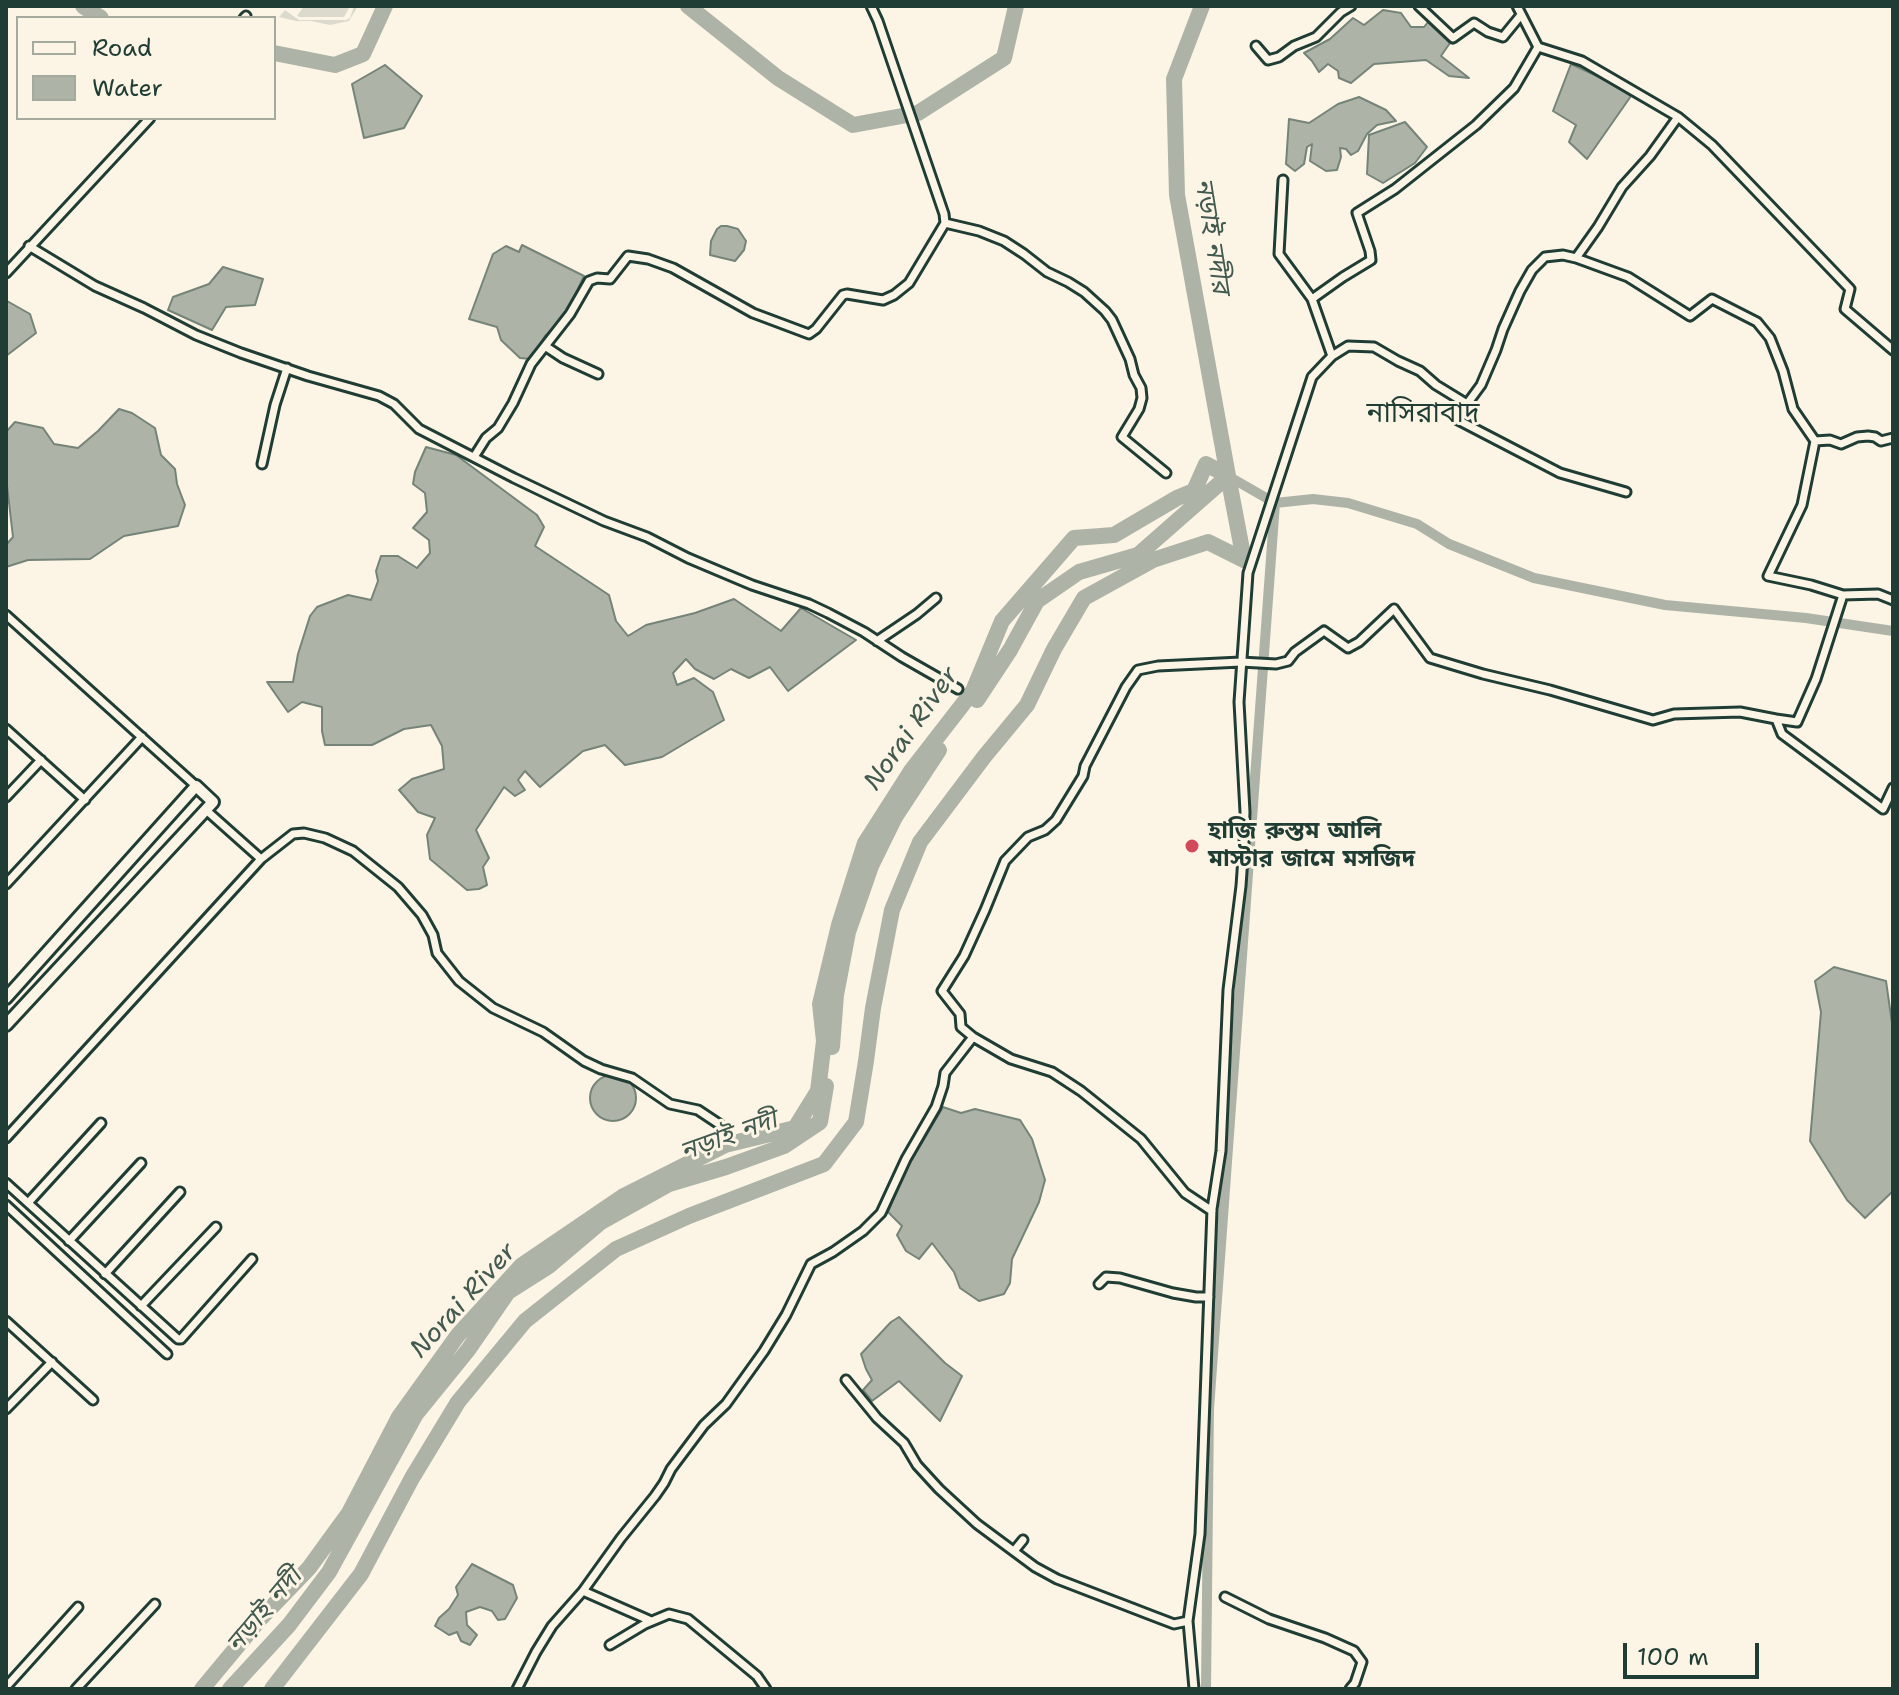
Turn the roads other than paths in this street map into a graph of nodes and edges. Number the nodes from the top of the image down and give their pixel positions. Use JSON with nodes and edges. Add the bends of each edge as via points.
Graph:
{"nodes":[{"id":1,"x":871,"y":6,"type":"edge"},
{"id":2,"x":1351,"y":6,"type":"edge"},
{"id":3,"x":1419,"y":6,"type":"edge"},
{"id":4,"x":1517,"y":6,"type":"edge"},
{"id":5,"x":1521,"y":15,"type":"junction"},
{"id":6,"x":1256,"y":46,"type":"dead end"},
{"id":7,"x":1538,"y":47,"type":"junction"},
{"id":8,"x":1678,"y":117,"type":"junction"},
{"id":9,"x":148,"y":120,"type":"edge"},
{"id":10,"x":1283,"y":180,"type":"dead end"},
{"id":11,"x":945,"y":218,"type":"junction"},
{"id":12,"x":29,"y":246,"type":"junction"},
{"id":13,"x":1576,"y":258,"type":"junction"},
{"id":14,"x":6,"y":273,"type":"edge"},
{"id":15,"x":1312,"y":299,"type":"junction"},
{"id":16,"x":545,"y":346,"type":"junction"},
{"id":17,"x":1893,"y":350,"type":"edge"},
{"id":18,"x":1332,"y":356,"type":"junction"},
{"id":19,"x":287,"y":368,"type":"junction"},
{"id":20,"x":598,"y":374,"type":"dead end"},
{"id":21,"x":1467,"y":404,"type":"junction"},
{"id":22,"x":1893,"y":438,"type":"edge"},
{"id":23,"x":1815,"y":441,"type":"junction"},
{"id":24,"x":474,"y":457,"type":"junction"},
{"id":25,"x":262,"y":464,"type":"dead end"},
{"id":26,"x":1166,"y":473,"type":"dead end"},
{"id":27,"x":1626,"y":492,"type":"dead end"},
{"id":28,"x":1843,"y":595,"type":"junction"},
{"id":29,"x":936,"y":598,"type":"dead end"},
{"id":30,"x":1893,"y":600,"type":"edge"},
{"id":31,"x":6,"y":615,"type":"edge"},
{"id":32,"x":877,"y":641,"type":"junction"},
{"id":33,"x":1241,"y":662,"type":"junction"},
{"id":34,"x":958,"y":689,"type":"dead end"},
{"id":35,"x":1776,"y":719,"type":"junction"},
{"id":36,"x":6,"y":729,"type":"edge"},
{"id":37,"x":142,"y":737,"type":"junction"},
{"id":38,"x":41,"y":760,"type":"junction"},
{"id":39,"x":196,"y":786,"type":"junction"},
{"id":40,"x":1893,"y":788,"type":"edge"},
{"id":41,"x":6,"y":797,"type":"edge"},
{"id":42,"x":85,"y":800,"type":"junction"},
{"id":43,"x":206,"y":810,"type":"junction"},
{"id":44,"x":261,"y":859,"type":"junction"},
{"id":45,"x":6,"y":884,"type":"edge"},
{"id":46,"x":6,"y":998,"type":"edge"},
{"id":47,"x":6,"y":1025,"type":"edge"},
{"id":48,"x":973,"y":1037,"type":"junction"},
{"id":49,"x":101,"y":1123,"type":"dead end"},
{"id":50,"x":719,"y":1124,"type":"dead end"},
{"id":51,"x":6,"y":1138,"type":"edge"},
{"id":52,"x":141,"y":1163,"type":"dead end"},
{"id":53,"x":6,"y":1183,"type":"edge"},
{"id":54,"x":180,"y":1192,"type":"dead end"},
{"id":55,"x":28,"y":1203,"type":"junction"},
{"id":56,"x":6,"y":1205,"type":"edge"},
{"id":57,"x":1212,"y":1211,"type":"junction"},
{"id":58,"x":216,"y":1227,"type":"dead end"},
{"id":59,"x":69,"y":1241,"type":"junction"},
{"id":60,"x":252,"y":1259,"type":"dead end"},
{"id":61,"x":105,"y":1274,"type":"junction"},
{"id":62,"x":1099,"y":1284,"type":"dead end"},
{"id":63,"x":1209,"y":1297,"type":"junction"},
{"id":64,"x":141,"y":1306,"type":"junction"},
{"id":65,"x":6,"y":1321,"type":"edge"},
{"id":66,"x":167,"y":1354,"type":"dead end"},
{"id":67,"x":52,"y":1362,"type":"junction"},
{"id":68,"x":846,"y":1380,"type":"dead end"},
{"id":69,"x":93,"y":1400,"type":"dead end"},
{"id":70,"x":6,"y":1409,"type":"edge"},
{"id":71,"x":1023,"y":1540,"type":"dead end"},
{"id":72,"x":1014,"y":1551,"type":"junction"},
{"id":73,"x":583,"y":1591,"type":"junction"},
{"id":74,"x":1225,"y":1597,"type":"dead end"},
{"id":75,"x":155,"y":1604,"type":"dead end"},
{"id":76,"x":78,"y":1607,"type":"dead end"},
{"id":77,"x":651,"y":1621,"type":"junction"},
{"id":78,"x":1188,"y":1621,"type":"junction"},
{"id":79,"x":610,"y":1645,"type":"dead end"},
{"id":80,"x":6,"y":1687,"type":"edge"},
{"id":81,"x":76,"y":1689,"type":"edge"},
{"id":82,"x":517,"y":1689,"type":"edge"},
{"id":83,"x":766,"y":1689,"type":"edge"},
{"id":84,"x":1194,"y":1689,"type":"edge"},
{"id":85,"x":1350,"y":1689,"type":"edge"}],
"edges":[{"from":1,"to":11,"type":"street"},
{"from":2,"to":6,"type":"street","via":[[1316,37],[1279,57],[1268,60]]},
{"from":3,"to":5,"type":"street","via":[[1453,38],[1474,23],[1503,37]]},
{"from":4,"to":5,"type":"street"},
{"from":5,"to":7,"type":"street"},
{"from":7,"to":8,"type":"street","via":[[1582,61]]},
{"from":7,"to":15,"type":"street","via":[[1514,88],[1476,125],[1357,213],[1371,260]]},
{"from":8,"to":13,"type":"street","via":[[1622,187]]},
{"from":8,"to":17,"type":"street","via":[[1712,145],[1850,289],[1845,309]]},
{"from":9,"to":12,"type":"street"},
{"from":10,"to":15,"type":"street","via":[[1279,254]]},
{"from":11,"to":16,"type":"street","via":[[909,283],[883,300],[843,295],[809,334],[753,313],[673,268],[628,256],[610,279],[589,281]]},
{"from":11,"to":26,"type":"street","via":[[1004,241],[1105,311],[1141,388],[1139,409],[1122,437]]},
{"from":12,"to":14,"type":"street"},
{"from":12,"to":19,"type":"street","via":[[95,286],[196,335]]},
{"from":13,"to":21,"type":"street","via":[[1545,257],[1532,270],[1481,385]]},
{"from":13,"to":23,"type":"street","via":[[1628,277],[1690,316],[1712,299],[1757,322],[1770,338],[1793,409]]},
{"from":15,"to":18,"type":"street"},
{"from":16,"to":20,"type":"street"},
{"from":16,"to":24,"type":"street","via":[[498,428]]},
{"from":18,"to":21,"type":"street","via":[[1348,346],[1374,347]]},
{"from":18,"to":33,"type":"street","via":[[1312,377],[1248,573]]},
{"from":19,"to":24,"type":"street","via":[[379,396],[419,429]]},
{"from":19,"to":25,"type":"street"},
{"from":21,"to":27,"type":"street","via":[[1456,419],[1560,473]]},
{"from":22,"to":23,"type":"street"},
{"from":23,"to":28,"type":"street","via":[[1802,505],[1768,576]]},
{"from":24,"to":32,"type":"street","via":[[688,558],[809,604]]},
{"from":28,"to":30,"type":"street","via":[[1878,594]]},
{"from":28,"to":35,"type":"street","via":[[1797,722]]},
{"from":29,"to":32,"type":"street"},
{"from":31,"to":37,"type":"street"},
{"from":32,"to":34,"type":"street"},
{"from":33,"to":35,"type":"street","via":[[1288,661],[1324,631],[1348,648],[1394,609],[1430,658],[1472,671],[1653,720],[1674,714],[1740,712]]},
{"from":33,"to":48,"type":"street","via":[[1158,666],[1138,670],[1132,678],[1056,820],[1028,837],[1005,861],[964,956],[942,991],[960,1014],[961,1027]]},
{"from":33,"to":57,"type":"street","via":[[1244,843]]},
{"from":35,"to":40,"type":"street","via":[[1782,734],[1883,809]]},
{"from":36,"to":38,"type":"street"},
{"from":37,"to":39,"type":"street"},
{"from":37,"to":42,"type":"street"},
{"from":38,"to":41,"type":"street"},
{"from":38,"to":42,"type":"street"},
{"from":39,"to":43,"type":"street","via":[[213,802]]},
{"from":39,"to":46,"type":"street"},
{"from":42,"to":45,"type":"street"},
{"from":43,"to":44,"type":"street"},
{"from":43,"to":47,"type":"street"},
{"from":44,"to":50,"type":"street","via":[[293,834],[304,833],[353,851],[398,887],[422,915],[437,953],[459,981],[493,1008],[543,1032],[584,1061],[632,1078],[670,1104],[698,1110]]},
{"from":44,"to":51,"type":"street"},
{"from":48,"to":57,"type":"street","via":[[1011,1059],[1052,1072],[1081,1091],[1141,1139],[1185,1193]]},
{"from":48,"to":73,"type":"street","via":[[945,1073],[936,1107],[881,1213],[811,1264],[750,1371]]},
{"from":49,"to":55,"type":"street"},
{"from":52,"to":59,"type":"street"},
{"from":53,"to":55,"type":"street"},
{"from":54,"to":61,"type":"street"},
{"from":55,"to":59,"type":"street"},
{"from":56,"to":66,"type":"street"},
{"from":57,"to":63,"type":"street"},
{"from":58,"to":64,"type":"street"},
{"from":59,"to":61,"type":"street"},
{"from":60,"to":64,"type":"street","via":[[181,1339]]},
{"from":61,"to":64,"type":"street"},
{"from":62,"to":63,"type":"street","via":[[1106,1277],[1120,1278]]},
{"from":63,"to":78,"type":"street","via":[[1200,1534]]},
{"from":65,"to":67,"type":"street"},
{"from":67,"to":69,"type":"street"},
{"from":67,"to":70,"type":"street"},
{"from":68,"to":72,"type":"street","via":[[939,1489]]},
{"from":71,"to":72,"type":"street"},
{"from":72,"to":78,"type":"street","via":[[1057,1579],[1174,1624]]},
{"from":73,"to":77,"type":"street"},
{"from":73,"to":82,"type":"street","via":[[552,1626]]},
{"from":74,"to":85,"type":"street","via":[[1354,1651],[1362,1662]]},
{"from":75,"to":81,"type":"street"},
{"from":76,"to":80,"type":"street"},
{"from":77,"to":79,"type":"street"},
{"from":77,"to":83,"type":"street","via":[[669,1614],[688,1619]]},
{"from":78,"to":84,"type":"street"}]}
